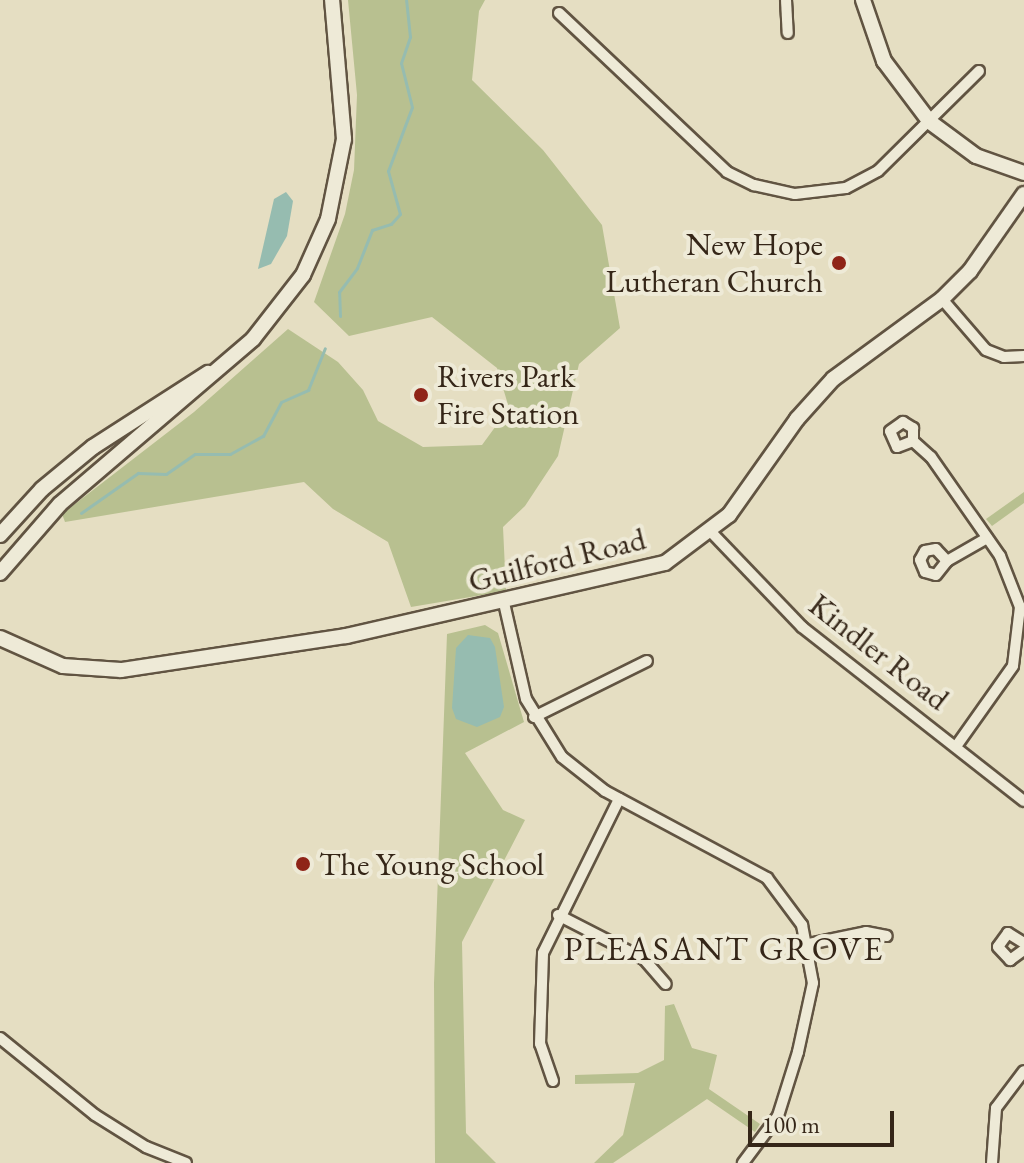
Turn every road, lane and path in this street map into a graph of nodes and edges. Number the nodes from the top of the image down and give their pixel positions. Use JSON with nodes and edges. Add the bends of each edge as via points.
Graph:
{"nodes":[{"id":1,"x":332,"y":0,"type":"edge"},
{"id":2,"x":786,"y":0,"type":"edge"},
{"id":3,"x":863,"y":0,"type":"edge"},
{"id":4,"x":559,"y":13,"type":"dead end"},
{"id":5,"x":788,"y":33,"type":"dead end"},
{"id":6,"x":979,"y":71,"type":"dead end"},
{"id":7,"x":930,"y":122,"type":"junction"},
{"id":8,"x":998,"y":167,"type":"junction"},
{"id":9,"x":1024,"y":173,"type":"edge"},
{"id":10,"x":1024,"y":192,"type":"edge"},
{"id":11,"x":942,"y":299,"type":"junction"},
{"id":12,"x":1024,"y":356,"type":"edge"},
{"id":13,"x":222,"y":365,"type":"junction"},
{"id":14,"x":913,"y":441,"type":"dead end"},
{"id":15,"x":712,"y":533,"type":"junction"},
{"id":16,"x":0,"y":535,"type":"edge"},
{"id":17,"x":987,"y":538,"type":"junction"},
{"id":18,"x":947,"y":561,"type":"dead end"},
{"id":19,"x":0,"y":573,"type":"edge"},
{"id":20,"x":504,"y":603,"type":"junction"},
{"id":21,"x":0,"y":638,"type":"edge"},
{"id":22,"x":1022,"y":642,"type":"edge"},
{"id":23,"x":647,"y":661,"type":"dead end"},
{"id":24,"x":534,"y":717,"type":"junction"},
{"id":25,"x":957,"y":745,"type":"junction"},
{"id":26,"x":619,"y":799,"type":"junction"},
{"id":27,"x":1024,"y":801,"type":"edge"},
{"id":28,"x":558,"y":915,"type":"junction"},
{"id":29,"x":887,"y":936,"type":"dead end"},
{"id":30,"x":1024,"y":943,"type":"edge"},
{"id":31,"x":809,"y":944,"type":"junction"},
{"id":32,"x":1024,"y":950,"type":"edge"},
{"id":33,"x":666,"y":984,"type":"dead end"},
{"id":34,"x":0,"y":1038,"type":"edge"},
{"id":35,"x":1024,"y":1071,"type":"edge"},
{"id":36,"x":553,"y":1081,"type":"dead end"},
{"id":37,"x":186,"y":1163,"type":"edge"},
{"id":38,"x":743,"y":1163,"type":"edge"},
{"id":39,"x":992,"y":1163,"type":"edge"}],
"edges":[{"from":1,"to":13,"type":"street","via":[[344,139],[328,219],[286,300]]},
{"from":2,"to":5,"type":"street"},
{"from":3,"to":7,"type":"street","via":[[884,61]]},
{"from":4,"to":7,"type":"street","via":[[714,162],[738,179],[772,191],[821,193],[862,181]]},
{"from":6,"to":7,"type":"street"},
{"from":7,"to":8,"type":"street","via":[[961,148]]},
{"from":8,"to":9,"type":"street"},
{"from":8,"to":10,"type":"street"},
{"from":10,"to":11,"type":"street","name":"Guilford Road","via":[[990,248]]},
{"from":11,"to":12,"type":"street","via":[[986,350],[1004,357]]},
{"from":11,"to":15,"type":"street","name":"Guilford Road","via":[[818,394]]},
{"from":13,"to":16,"type":"street","via":[[93,447],[42,489]]},
{"from":13,"to":19,"type":"street","via":[[60,504]]},
{"from":14,"to":17,"type":"street","via":[[931,457]]},
{"from":15,"to":20,"type":"street","name":"Guilford Road","via":[[665,563]]},
{"from":15,"to":25,"type":"street","name":"Kindler Road","via":[[802,627]]},
{"from":17,"to":18,"type":"street"},
{"from":17,"to":22,"type":"street","via":[[1018,594]]},
{"from":20,"to":21,"type":"street","name":"Guilford Road","via":[[346,636],[121,670],[63,666]]},
{"from":20,"to":24,"type":"street"},
{"from":22,"to":25,"type":"street","via":[[1008,677]]},
{"from":23,"to":24,"type":"street"},
{"from":24,"to":26,"type":"street","via":[[568,763]]},
{"from":25,"to":27,"type":"street","name":"Kindler Road"},
{"from":26,"to":28,"type":"street"},
{"from":26,"to":31,"type":"street","via":[[767,878],[792,908]]},
{"from":28,"to":33,"type":"street","via":[[644,959]]},
{"from":28,"to":36,"type":"street","via":[[543,953],[538,990],[541,1059]]},
{"from":29,"to":31,"type":"street","via":[[866,932]]},
{"from":30,"to":32,"type":"street","via":[[1008,933],[998,947],[1010,960]]},
{"from":31,"to":38,"type":"street","via":[[810,1005],[790,1085],[767,1134]]},
{"from":34,"to":37,"type":"street","via":[[95,1115],[146,1147]]},
{"from":35,"to":39,"type":"street","via":[[996,1108]]}]}
